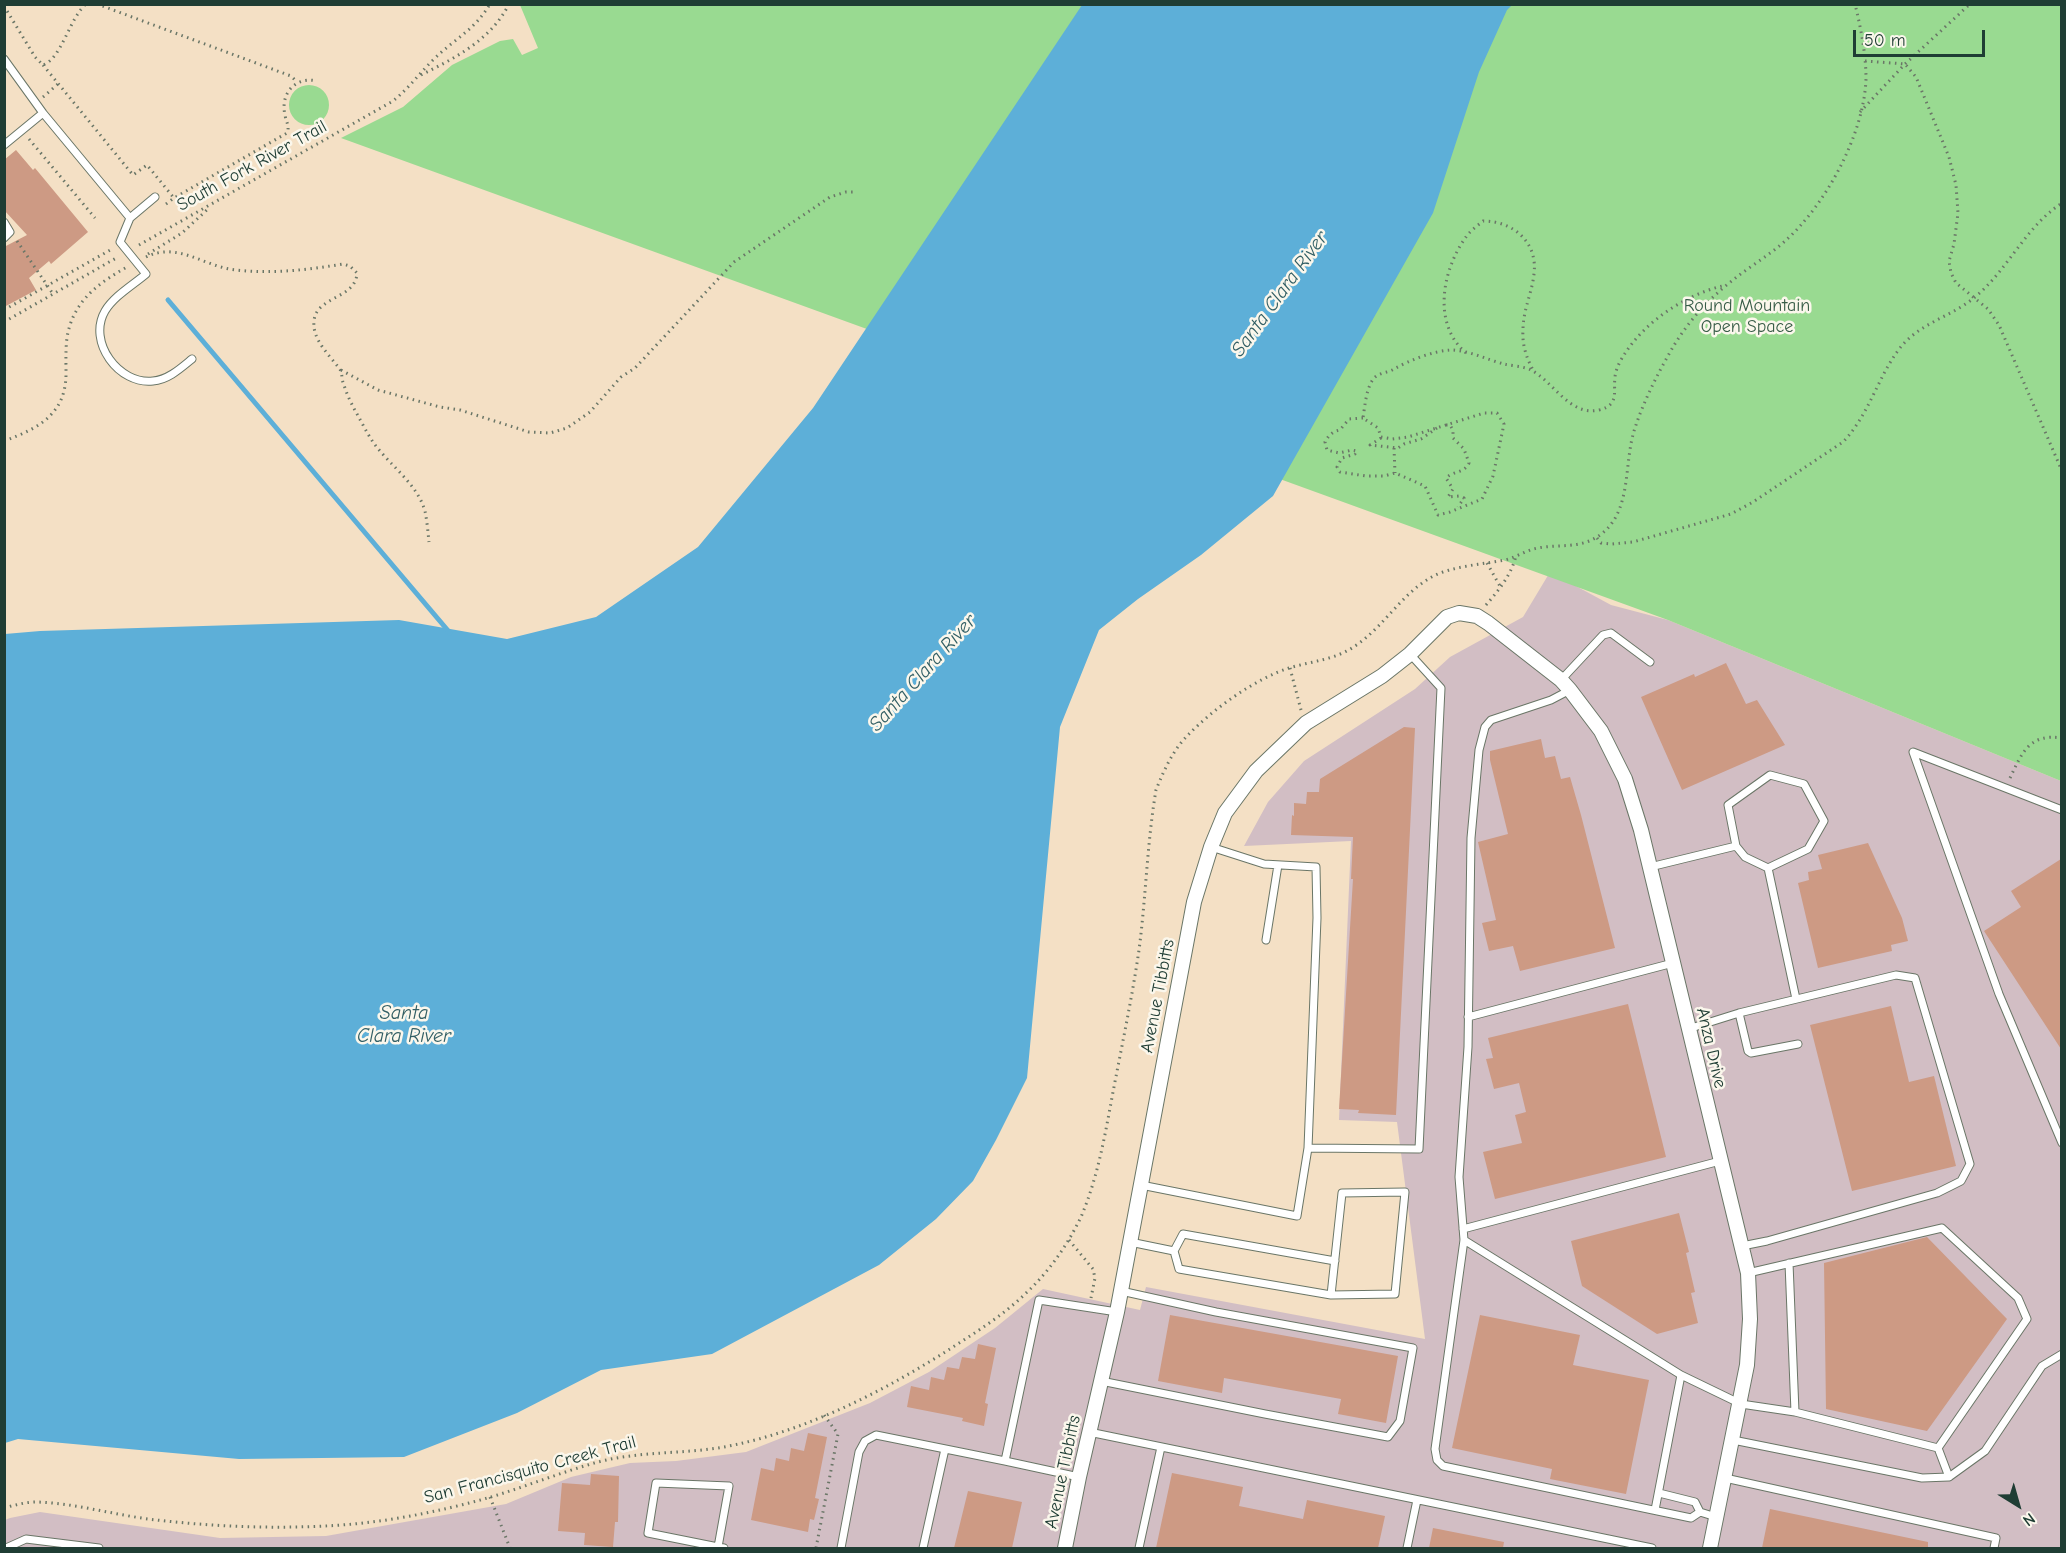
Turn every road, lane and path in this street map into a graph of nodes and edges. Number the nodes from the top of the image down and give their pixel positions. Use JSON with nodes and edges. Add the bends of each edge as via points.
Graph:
{"nodes":[{"id":1,"x":86,"y":4,"type":"edge"},
{"id":2,"x":97,"y":4,"type":"edge"},
{"id":3,"x":490,"y":4,"type":"edge"},
{"id":4,"x":509,"y":4,"type":"edge"},
{"id":5,"x":1855,"y":4,"type":"edge"},
{"id":6,"x":1970,"y":4,"type":"edge"},
{"id":7,"x":4,"y":6,"type":"edge"},
{"id":8,"x":6,"y":12,"type":"edge"},
{"id":9,"x":4,"y":59,"type":"edge"},
{"id":10,"x":1865,"y":61,"type":"junction"},
{"id":11,"x":1905,"y":64,"type":"junction"},
{"id":12,"x":43,"y":65,"type":"junction"},
{"id":13,"x":420,"y":75,"type":"junction"},
{"id":14,"x":317,"y":81,"type":"dead end"},
{"id":15,"x":297,"y":82,"type":"junction"},
{"id":16,"x":1860,"y":112,"type":"junction"},
{"id":17,"x":43,"y":113,"type":"junction"},
{"id":18,"x":21,"y":131,"type":"junction"},
{"id":19,"x":6,"y":141,"type":"edge"},
{"id":20,"x":856,"y":192,"type":"dead end"},
{"id":21,"x":154,"y":197,"type":"dead end"},
{"id":22,"x":174,"y":198,"type":"junction"},
{"id":23,"x":2061,"y":203,"type":"edge"},
{"id":24,"x":165,"y":205,"type":"dead end"},
{"id":25,"x":95,"y":218,"type":"dead end"},
{"id":26,"x":130,"y":218,"type":"junction"},
{"id":27,"x":4,"y":222,"type":"edge"},
{"id":28,"x":7,"y":235,"type":"edge"},
{"id":29,"x":120,"y":242,"type":"junction"},
{"id":30,"x":128,"y":252,"type":"junction"},
{"id":31,"x":136,"y":262,"type":"junction"},
{"id":32,"x":48,"y":286,"type":"junction"},
{"id":33,"x":1726,"y":286,"type":"junction"},
{"id":34,"x":53,"y":294,"type":"junction"},
{"id":35,"x":1975,"y":297,"type":"junction"},
{"id":36,"x":4,"y":310,"type":"edge"},
{"id":37,"x":4,"y":322,"type":"edge"},
{"id":38,"x":1468,"y":354,"type":"junction"},
{"id":39,"x":192,"y":359,"type":"dead end"},
{"id":40,"x":341,"y":370,"type":"junction"},
{"id":41,"x":1534,"y":372,"type":"junction"},
{"id":42,"x":1363,"y":418,"type":"junction"},
{"id":43,"x":1443,"y":424,"type":"junction"},
{"id":44,"x":1381,"y":437,"type":"junction"},
{"id":45,"x":1394,"y":448,"type":"junction"},
{"id":46,"x":2061,"y":471,"type":"edge"},
{"id":47,"x":1395,"y":473,"type":"junction"},
{"id":48,"x":1457,"y":509,"type":"junction"},
{"id":49,"x":1597,"y":538,"type":"junction"},
{"id":50,"x":429,"y":542,"type":"dead end"},
{"id":51,"x":1516,"y":556,"type":"junction"},
{"id":52,"x":1501,"y":588,"type":"junction"},
{"id":53,"x":1477,"y":616,"type":"junction"},
{"id":54,"x":1410,"y":654,"type":"junction"},
{"id":55,"x":1650,"y":662,"type":"dead end"},
{"id":56,"x":1290,"y":668,"type":"dead end"},
{"id":57,"x":1566,"y":685,"type":"junction"},
{"id":58,"x":1306,"y":723,"type":"junction"},
{"id":59,"x":2061,"y":738,"type":"edge"},
{"id":60,"x":2006,"y":788,"type":"junction"},
{"id":61,"x":2061,"y":810,"type":"edge"},
{"id":62,"x":1736,"y":846,"type":"junction"},
{"id":63,"x":1211,"y":847,"type":"junction"},
{"id":64,"x":1278,"y":865,"type":"junction"},
{"id":65,"x":1650,"y":867,"type":"junction"},
{"id":66,"x":1768,"y":868,"type":"junction"},
{"id":67,"x":1266,"y":940,"type":"dead end"},
{"id":68,"x":1673,"y":963,"type":"junction"},
{"id":69,"x":1796,"y":999,"type":"junction"},
{"id":70,"x":1739,"y":1014,"type":"junction"},
{"id":71,"x":1468,"y":1017,"type":"junction"},
{"id":72,"x":1688,"y":1029,"type":"junction"},
{"id":73,"x":1798,"y":1044,"type":"dead end"},
{"id":74,"x":2061,"y":1143,"type":"edge"},
{"id":75,"x":1308,"y":1148,"type":"junction"},
{"id":76,"x":1720,"y":1161,"type":"junction"},
{"id":77,"x":1141,"y":1185,"type":"junction"},
{"id":78,"x":1463,"y":1228,"type":"junction"},
{"id":79,"x":1069,"y":1240,"type":"dead end"},
{"id":80,"x":1464,"y":1240,"type":"junction"},
{"id":81,"x":1130,"y":1242,"type":"junction"},
{"id":82,"x":1742,"y":1246,"type":"junction"},
{"id":83,"x":1174,"y":1251,"type":"junction"},
{"id":84,"x":1335,"y":1260,"type":"junction"},
{"id":85,"x":1790,"y":1263,"type":"junction"},
{"id":86,"x":1748,"y":1273,"type":"junction"},
{"id":87,"x":1121,"y":1291,"type":"junction"},
{"id":88,"x":1025,"y":1294,"type":"dead end"},
{"id":89,"x":1331,"y":1295,"type":"junction"},
{"id":90,"x":1090,"y":1308,"type":"junction"},
{"id":91,"x":1117,"y":1312,"type":"junction"},
{"id":92,"x":2061,"y":1354,"type":"edge"},
{"id":93,"x":1681,"y":1375,"type":"junction"},
{"id":94,"x":1101,"y":1381,"type":"junction"},
{"id":95,"x":1741,"y":1404,"type":"junction"},
{"id":96,"x":1795,"y":1412,"type":"junction"},
{"id":97,"x":824,"y":1415,"type":"junction"},
{"id":98,"x":1089,"y":1432,"type":"junction"},
{"id":99,"x":1733,"y":1440,"type":"junction"},
{"id":100,"x":1161,"y":1447,"type":"junction"},
{"id":101,"x":1938,"y":1448,"type":"junction"},
{"id":102,"x":945,"y":1449,"type":"junction"},
{"id":103,"x":1005,"y":1461,"type":"junction"},
{"id":104,"x":1079,"y":1477,"type":"junction"},
{"id":105,"x":1725,"y":1478,"type":"junction"},
{"id":106,"x":1949,"y":1478,"type":"junction"},
{"id":107,"x":1659,"y":1493,"type":"junction"},
{"id":108,"x":490,"y":1497,"type":"junction"},
{"id":109,"x":1417,"y":1500,"type":"junction"},
{"id":110,"x":4,"y":1508,"type":"edge"},
{"id":111,"x":1655,"y":1510,"type":"junction"},
{"id":112,"x":1700,"y":1512,"type":"junction"},
{"id":113,"x":1716,"y":1517,"type":"junction"},
{"id":114,"x":6,"y":1548,"type":"edge"},
{"id":115,"x":98,"y":1548,"type":"edge"},
{"id":116,"x":510,"y":1548,"type":"edge"},
{"id":117,"x":721,"y":1548,"type":"edge"},
{"id":118,"x":816,"y":1548,"type":"edge"},
{"id":119,"x":841,"y":1548,"type":"edge"},
{"id":120,"x":923,"y":1548,"type":"edge"},
{"id":121,"x":1065,"y":1548,"type":"edge"},
{"id":122,"x":1139,"y":1548,"type":"edge"},
{"id":123,"x":1407,"y":1548,"type":"edge"},
{"id":124,"x":1652,"y":1548,"type":"edge"},
{"id":125,"x":1710,"y":1548,"type":"edge"},
{"id":126,"x":1994,"y":1548,"type":"edge"}],
"edges":[{"from":1,"to":12,"type":"path","via":[[53,58]]},
{"from":2,"to":15,"type":"path","via":[[291,76]]},
{"from":3,"to":13,"type":"path","name":"South Fork River Trail","via":[[471,30]]},
{"from":4,"to":13,"type":"path","via":[[498,23],[473,45]]},
{"from":5,"to":10,"type":"path"},
{"from":6,"to":11,"type":"path"},
{"from":7,"to":8,"type":"path"},
{"from":8,"to":12,"type":"path"},
{"from":9,"to":17,"type":"lane"},
{"from":10,"to":11,"type":"path"},
{"from":10,"to":16,"type":"path"},
{"from":11,"to":16,"type":"path"},
{"from":11,"to":35,"type":"path","via":[[1916,77],[1956,185],[1958,213],[1949,261],[1951,273],[1956,283]]},
{"from":12,"to":22,"type":"path","via":[[133,175],[147,165]]},
{"from":13,"to":30,"type":"path","name":"South Fork River Trail","via":[[379,110]]},
{"from":14,"to":15,"type":"path"},
{"from":15,"to":22,"type":"path","via":[[284,102],[287,133]]},
{"from":16,"to":33,"type":"path","via":[[1850,145],[1822,199],[1786,240]]},
{"from":17,"to":18,"type":"lane"},
{"from":17,"to":26,"type":"lane"},
{"from":18,"to":19,"type":"lane"},
{"from":18,"to":25,"type":"path"},
{"from":20,"to":40,"type":"path","via":[[830,197],[734,262],[590,412],[567,428],[550,433],[529,432],[378,390]]},
{"from":21,"to":26,"type":"lane"},
{"from":22,"to":24,"type":"path"},
{"from":23,"to":35,"type":"path","via":[[2031,230]]},
{"from":26,"to":29,"type":"lane"},
{"from":27,"to":28,"type":"lane"},
{"from":28,"to":32,"type":"path"},
{"from":29,"to":30,"type":"lane"},
{"from":29,"to":32,"type":"path"},
{"from":30,"to":31,"type":"lane"},
{"from":30,"to":34,"type":"path","name":"South Fork River Trail"},
{"from":31,"to":39,"type":"lane","via":[[146,274],[105,311],[101,325],[105,352],[124,374],[152,382]]},
{"from":31,"to":40,"type":"path","via":[[164,251],[234,270],[298,271],[350,266],[357,273],[356,280],[323,304],[315,312],[313,323],[328,356]]},
{"from":32,"to":34,"type":"path"},
{"from":32,"to":36,"type":"path"},
{"from":33,"to":41,"type":"path","via":[[1703,291],[1678,304],[1642,334],[1618,366],[1614,398],[1609,406],[1599,410],[1572,404]]},
{"from":33,"to":49,"type":"path","via":[[1687,325],[1669,354],[1635,428],[1627,456],[1622,506]]},
{"from":34,"to":37,"type":"path","name":"South Fork River Trail"},
{"from":35,"to":46,"type":"path","via":[[1999,325]]},
{"from":35,"to":49,"type":"path","via":[[1907,339],[1896,352],[1855,430],[1843,442],[1754,502],[1731,514],[1633,542],[1601,543]]},
{"from":38,"to":41,"type":"path"},
{"from":38,"to":41,"type":"path","via":[[1448,330],[1444,312],[1446,285],[1456,252],[1467,235],[1483,221],[1494,221],[1526,239],[1532,255],[1534,273],[1522,332],[1526,358]]},
{"from":38,"to":42,"type":"path","via":[[1451,350],[1379,374],[1372,380]]},
{"from":40,"to":50,"type":"path","via":[[342,382],[373,442],[416,490]]},
{"from":42,"to":44,"type":"path","via":[[1378,428]]},
{"from":42,"to":47,"type":"path","via":[[1349,419],[1340,430],[1328,435],[1327,450],[1357,451],[1342,458],[1337,467],[1340,472],[1384,476]]},
{"from":43,"to":44,"type":"path","via":[[1408,437]]},
{"from":43,"to":45,"type":"path","via":[[1421,439]]},
{"from":43,"to":48,"type":"path","via":[[1450,425],[1453,438],[1464,449],[1469,463],[1446,478],[1453,489],[1448,497],[1464,498]]},
{"from":43,"to":48,"type":"path","via":[[1484,413],[1497,413],[1504,423],[1493,476],[1482,499]]},
{"from":44,"to":45,"type":"path","via":[[1370,445]]},
{"from":45,"to":47,"type":"path"},
{"from":47,"to":48,"type":"path","via":[[1425,486],[1438,515]]},
{"from":49,"to":51,"type":"path","via":[[1528,550]]},
{"from":51,"to":52,"type":"path"},
{"from":51,"to":52,"type":"path","via":[[1487,563]]},
{"from":52,"to":53,"type":"path"},
{"from":53,"to":54,"type":"street","name":"Avenue Tibbitts","via":[[1458,613],[1447,617]]},
{"from":53,"to":57,"type":"street","name":"Anza Drive"},
{"from":54,"to":58,"type":"street","name":"Avenue Tibbitts"},
{"from":54,"to":75,"type":"lane","via":[[1441,688],[1419,1149]]},
{"from":55,"to":57,"type":"lane","via":[[1611,633],[1603,635]]},
{"from":56,"to":58,"type":"path"},
{"from":57,"to":65,"type":"street","name":"Anza Drive","via":[[1601,731],[1625,779]]},
{"from":57,"to":71,"type":"lane","via":[[1551,700],[1491,720],[1485,727],[1479,750],[1471,838]]},
{"from":58,"to":63,"type":"street","name":"Avenue Tibbitts","via":[[1256,771],[1225,813]]},
{"from":59,"to":60,"type":"path","via":[[2037,740],[2027,746]]},
{"from":60,"to":61,"type":"lane"},
{"from":60,"to":74,"type":"lane","via":[[1913,752],[1999,994]]},
{"from":62,"to":65,"type":"lane"},
{"from":62,"to":66,"type":"lane","via":[[1745,857]]},
{"from":62,"to":66,"type":"lane","via":[[1728,805],[1770,775],[1804,784],[1824,821],[1808,849]]},
{"from":63,"to":64,"type":"lane"},
{"from":63,"to":77,"type":"street","name":"Avenue Tibbitts","via":[[1194,902]]},
{"from":64,"to":67,"type":"lane"},
{"from":64,"to":75,"type":"lane","via":[[1316,867]]},
{"from":65,"to":68,"type":"street","name":"Anza Drive"},
{"from":66,"to":69,"type":"lane"},
{"from":68,"to":71,"type":"lane"},
{"from":68,"to":72,"type":"street","name":"Anza Drive"},
{"from":69,"to":70,"type":"lane"},
{"from":69,"to":82,"type":"lane","via":[[1896,975],[1915,978],[1970,1164],[1961,1181],[1937,1194]]},
{"from":70,"to":72,"type":"lane"},
{"from":70,"to":73,"type":"lane","via":[[1751,1053]]},
{"from":71,"to":78,"type":"lane","via":[[1459,1177]]},
{"from":72,"to":76,"type":"street","name":"Anza Drive"},
{"from":75,"to":77,"type":"lane","via":[[1297,1216]]},
{"from":76,"to":78,"type":"lane"},
{"from":76,"to":82,"type":"street","name":"Anza Drive"},
{"from":77,"to":81,"type":"street","name":"Avenue Tibbitts"},
{"from":78,"to":80,"type":"lane"},
{"from":79,"to":90,"type":"path","via":[[1093,1269]]},
{"from":80,"to":93,"type":"lane"},
{"from":80,"to":111,"type":"lane","via":[[1435,1449],[1437,1460],[1443,1466]]},
{"from":81,"to":83,"type":"lane"},
{"from":81,"to":87,"type":"street","name":"Avenue Tibbitts"},
{"from":82,"to":86,"type":"street","name":"Anza Drive"},
{"from":83,"to":84,"type":"lane","via":[[1183,1234]]},
{"from":83,"to":89,"type":"lane","via":[[1179,1269]]},
{"from":84,"to":89,"type":"lane"},
{"from":84,"to":89,"type":"lane","via":[[1342,1193],[1405,1192],[1395,1294]]},
{"from":85,"to":86,"type":"lane"},
{"from":85,"to":96,"type":"lane"},
{"from":85,"to":101,"type":"lane","via":[[1942,1228],[2019,1298],[2027,1319]]},
{"from":86,"to":95,"type":"street","name":"Anza Drive","via":[[1750,1319]]},
{"from":87,"to":91,"type":"street","name":"Avenue Tibbitts"},
{"from":87,"to":94,"type":"lane","via":[[1413,1348],[1400,1421],[1388,1437]]},
{"from":88,"to":97,"type":"path","name":"San Francisquito Creek Trail","via":[[927,1364],[884,1389]]},
{"from":90,"to":91,"type":"lane"},
{"from":90,"to":103,"type":"lane","via":[[1039,1300]]},
{"from":91,"to":94,"type":"street","name":"Avenue Tibbitts"},
{"from":92,"to":106,"type":"lane","via":[[2042,1366],[1985,1452]]},
{"from":93,"to":95,"type":"lane"},
{"from":93,"to":107,"type":"lane"},
{"from":94,"to":98,"type":"street","name":"Avenue Tibbitts"},
{"from":95,"to":96,"type":"lane"},
{"from":95,"to":99,"type":"street","name":"Anza Drive"},
{"from":96,"to":101,"type":"lane"},
{"from":97,"to":108,"type":"path","name":"San Francisquito Creek Trail","via":[[732,1446],[604,1461]]},
{"from":97,"to":118,"type":"path","via":[[838,1434]]},
{"from":98,"to":100,"type":"lane"},
{"from":98,"to":104,"type":"street","name":"Avenue Tibbitts"},
{"from":99,"to":105,"type":"street","name":"Anza Drive"},
{"from":99,"to":106,"type":"lane","via":[[1922,1478]]},
{"from":100,"to":109,"type":"lane"},
{"from":100,"to":122,"type":"lane"},
{"from":101,"to":106,"type":"lane"},
{"from":102,"to":103,"type":"lane"},
{"from":102,"to":119,"type":"lane","via":[[876,1435],[865,1441],[859,1452]]},
{"from":102,"to":120,"type":"lane"},
{"from":103,"to":104,"type":"lane"},
{"from":104,"to":121,"type":"street","name":"Avenue Tibbitts"},
{"from":105,"to":113,"type":"street","name":"Anza Drive"},
{"from":105,"to":126,"type":"lane","via":[[1996,1538]]},
{"from":107,"to":111,"type":"lane"},
{"from":107,"to":112,"type":"lane","via":[[1695,1502]]},
{"from":108,"to":110,"type":"path","name":"San Francisquito Creek Trail","via":[[381,1520],[318,1527],[204,1525],[33,1502]]},
{"from":108,"to":116,"type":"path"},
{"from":109,"to":123,"type":"lane"},
{"from":109,"to":124,"type":"lane"},
{"from":111,"to":112,"type":"lane","via":[[1691,1518]]},
{"from":112,"to":113,"type":"lane"},
{"from":113,"to":125,"type":"street","name":"Anza Drive"},
{"from":114,"to":115,"type":"lane","via":[[26,1539]]},
{"from":117,"to":117,"type":"lane","via":[[648,1533],[656,1483],[729,1486]]}]}
